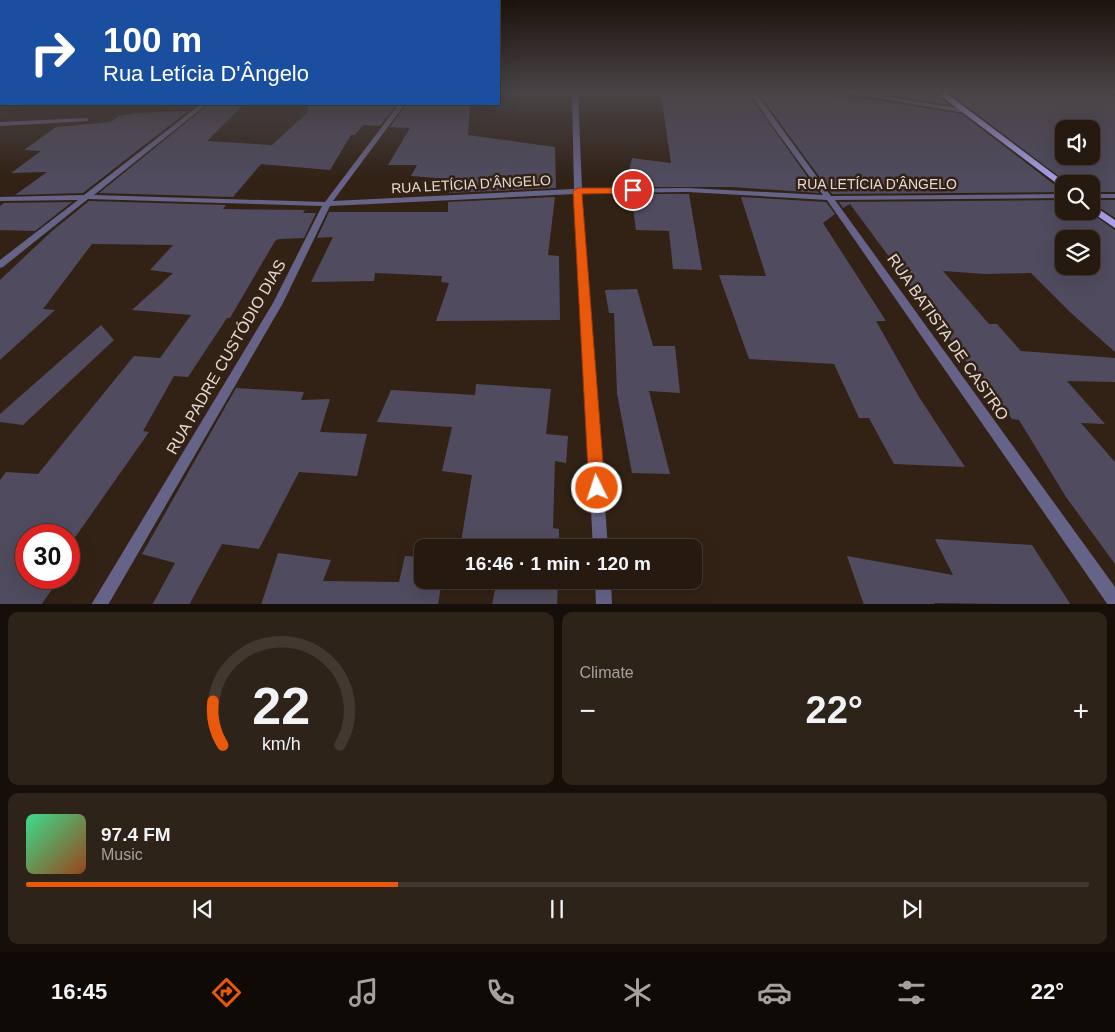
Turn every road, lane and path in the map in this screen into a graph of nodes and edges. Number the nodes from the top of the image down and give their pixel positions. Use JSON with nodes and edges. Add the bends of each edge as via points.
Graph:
{"nodes":[{"id":1,"x":60,"y":121,"type":"edge"},
{"id":2,"x":182,"y":121,"type":"edge"},
{"id":3,"x":389,"y":121,"type":"edge"},
{"id":4,"x":575,"y":121,"type":"edge"},
{"id":5,"x":772,"y":121,"type":"edge"},
{"id":6,"x":978,"y":121,"type":"edge"},
{"id":7,"x":0,"y":124,"type":"edge"},
{"id":8,"x":1055,"y":179,"type":"edge"},
{"id":9,"x":578,"y":191,"type":"junction"},
{"id":10,"x":1055,"y":196,"type":"edge"},
{"id":11,"x":1100,"y":196,"type":"edge"},
{"id":12,"x":1115,"y":196,"type":"edge"},
{"id":13,"x":85,"y":197,"type":"junction"},
{"id":14,"x":829,"y":198,"type":"junction"},
{"id":15,"x":0,"y":199,"type":"edge"},
{"id":16,"x":327,"y":204,"type":"junction"},
{"id":17,"x":1100,"y":214,"type":"edge"},
{"id":18,"x":1115,"y":225,"type":"edge"},
{"id":19,"x":0,"y":265,"type":"edge"},
{"id":20,"x":599,"y":539,"type":"edge"},
{"id":21,"x":603,"y":589,"type":"edge"},
{"id":22,"x":1115,"y":601,"type":"edge"},
{"id":23,"x":99,"y":604,"type":"edge"},
{"id":24,"x":604,"y":604,"type":"edge"}],
"edges":[{"from":1,"to":7,"type":"street"},
{"from":2,"to":13,"type":"street"},
{"from":3,"to":16,"type":"street","name":"RUA PADRE CUSTÓDIO DIAS"},
{"from":4,"to":9,"type":"street"},
{"from":5,"to":14,"type":"street","name":"RUA BATISTA DE CASTRO"},
{"from":6,"to":8,"type":"main road"},
{"from":9,"to":14,"type":"street","name":"RUA LETÍCIA D'ÂNGELO","via":[[688,190]]},
{"from":9,"to":16,"type":"street","name":"RUA LETÍCIA D'ÂNGELO"},
{"from":9,"to":20,"type":"street"},
{"from":10,"to":14,"type":"street","name":"RUA LETÍCIA D'ÂNGELO"},
{"from":11,"to":12,"type":"street"},
{"from":13,"to":15,"type":"street","name":"RUA LETÍCIA D'ÂNGELO"},
{"from":13,"to":16,"type":"street","name":"RUA LETÍCIA D'ÂNGELO"},
{"from":13,"to":19,"type":"street"},
{"from":14,"to":22,"type":"street","name":"RUA BATISTA DE CASTRO"},
{"from":16,"to":23,"type":"street","name":"RUA PADRE CUSTÓDIO DIAS","via":[[278,303]]},
{"from":17,"to":18,"type":"main road"},
{"from":21,"to":24,"type":"street"}]}
